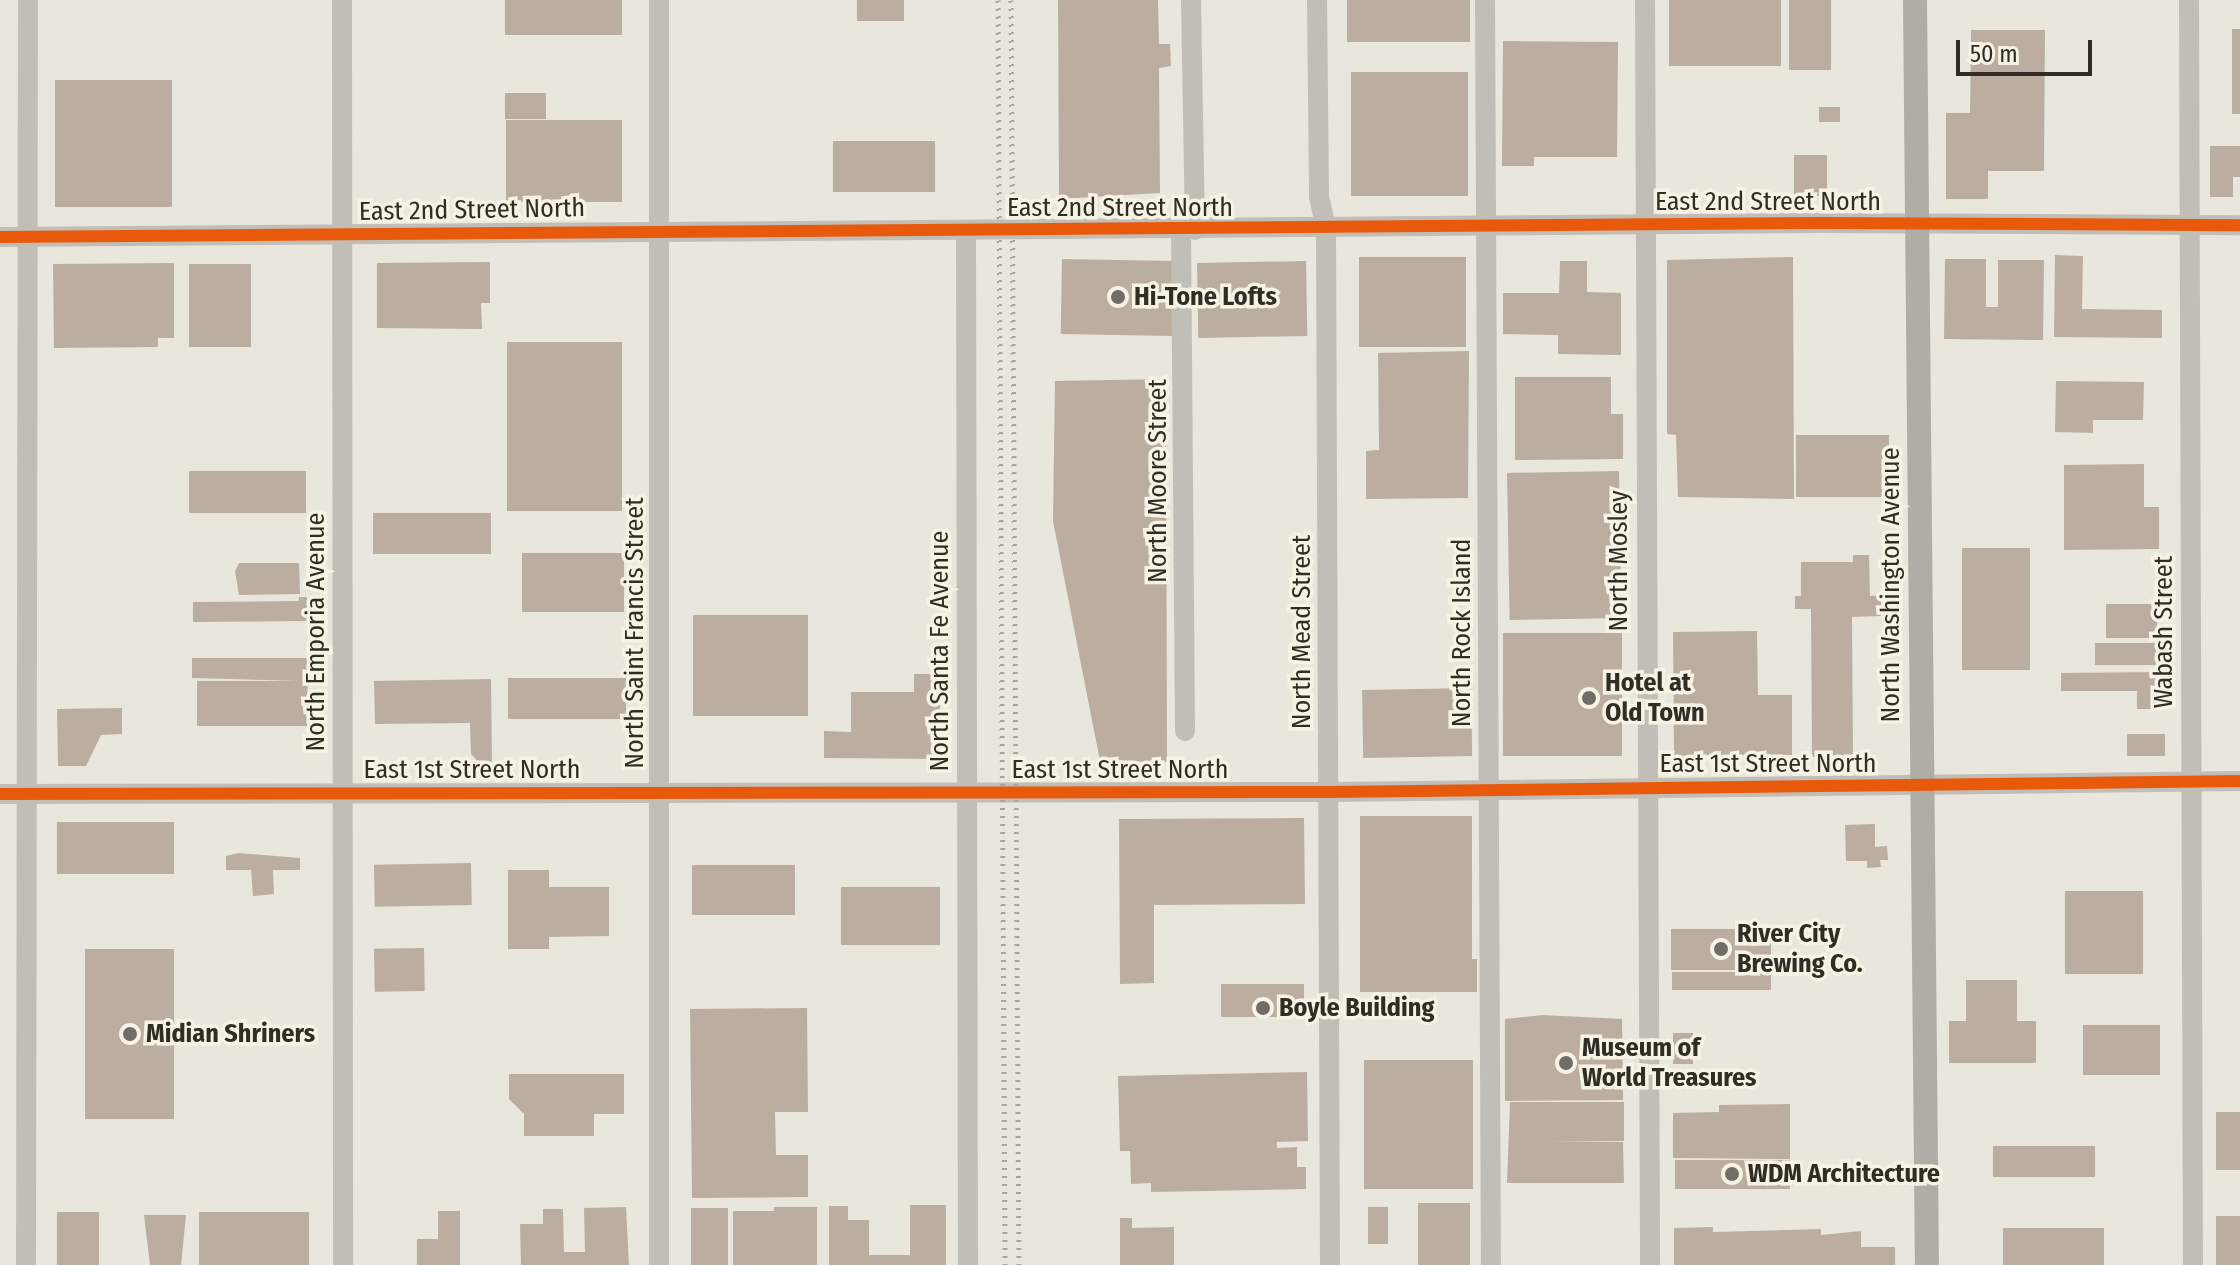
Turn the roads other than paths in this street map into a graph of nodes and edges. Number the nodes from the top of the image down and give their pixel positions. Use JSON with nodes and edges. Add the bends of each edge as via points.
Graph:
{"nodes":[{"id":1,"x":28,"y":0,"type":"edge"},
{"id":2,"x":342,"y":0,"type":"edge"},
{"id":3,"x":659,"y":0,"type":"edge"},
{"id":4,"x":1191,"y":0,"type":"edge"},
{"id":5,"x":1317,"y":0,"type":"edge"},
{"id":6,"x":1485,"y":0,"type":"edge"},
{"id":7,"x":1645,"y":0,"type":"edge"},
{"id":8,"x":1915,"y":0,"type":"edge"},
{"id":9,"x":2189,"y":0,"type":"edge"},
{"id":10,"x":1916,"y":224,"type":"junction"},
{"id":11,"x":1644,"y":225,"type":"junction"},
{"id":12,"x":2240,"y":225,"type":"edge"},
{"id":13,"x":2191,"y":226,"type":"junction"},
{"id":14,"x":1486,"y":227,"type":"junction"},
{"id":15,"x":1326,"y":228,"type":"junction"},
{"id":16,"x":660,"y":230,"type":"junction"},
{"id":17,"x":966,"y":230,"type":"junction"},
{"id":18,"x":1188,"y":231,"type":"junction"},
{"id":19,"x":343,"y":233,"type":"junction"},
{"id":20,"x":0,"y":237,"type":"edge"},
{"id":21,"x":28,"y":237,"type":"junction"},
{"id":22,"x":1185,"y":731,"type":"dead end"},
{"id":23,"x":2190,"y":781,"type":"junction"},
{"id":24,"x":2240,"y":781,"type":"edge"},
{"id":25,"x":1920,"y":785,"type":"junction"},
{"id":26,"x":1646,"y":787,"type":"junction"},
{"id":27,"x":1489,"y":788,"type":"junction"},
{"id":28,"x":341,"y":792,"type":"junction"},
{"id":29,"x":1329,"y":792,"type":"junction"},
{"id":30,"x":662,"y":793,"type":"junction"},
{"id":31,"x":966,"y":793,"type":"junction"},
{"id":32,"x":0,"y":794,"type":"edge"},
{"id":33,"x":24,"y":794,"type":"junction"},
{"id":34,"x":26,"y":1265,"type":"edge"},
{"id":35,"x":343,"y":1265,"type":"edge"},
{"id":36,"x":659,"y":1265,"type":"edge"},
{"id":37,"x":968,"y":1265,"type":"edge"},
{"id":38,"x":1330,"y":1265,"type":"edge"},
{"id":39,"x":1491,"y":1265,"type":"edge"},
{"id":40,"x":1650,"y":1265,"type":"edge"},
{"id":41,"x":1927,"y":1265,"type":"edge"},
{"id":42,"x":2193,"y":1265,"type":"edge"}],
"edges":[{"from":1,"to":21,"type":"street"},
{"from":2,"to":19,"type":"street","name":"North Emporia Avenue"},
{"from":3,"to":16,"type":"street","name":"North Saint Francis Street"},
{"from":4,"to":18,"type":"street","name":"North Moore Street"},
{"from":5,"to":15,"type":"street","name":"North Mead Street","via":[[1319,197]]},
{"from":6,"to":14,"type":"street","name":"North Rock Island"},
{"from":7,"to":11,"type":"street","name":"North Mosley"},
{"from":8,"to":10,"type":"main road","name":"North Washington Avenue"},
{"from":9,"to":13,"type":"street","name":"Wabash Street"},
{"from":10,"to":11,"type":"street","name":"East 2nd Street North"},
{"from":10,"to":13,"type":"street","name":"East 2nd Street North"},
{"from":10,"to":25,"type":"main road","name":"North Washington Avenue"},
{"from":11,"to":14,"type":"street","name":"East 2nd Street North"},
{"from":11,"to":26,"type":"street","name":"North Mosley"},
{"from":12,"to":13,"type":"street","name":"East 2nd Street North"},
{"from":13,"to":23,"type":"street","name":"Wabash Street"},
{"from":14,"to":15,"type":"street","name":"East 2nd Street North"},
{"from":14,"to":27,"type":"street","name":"North Rock Island"},
{"from":15,"to":18,"type":"street","name":"East 2nd Street North"},
{"from":15,"to":29,"type":"street","name":"North Mead Street"},
{"from":16,"to":17,"type":"street","name":"East 2nd Street North"},
{"from":16,"to":19,"type":"street","name":"East 2nd Street North"},
{"from":16,"to":30,"type":"street","name":"North Saint Francis Street"},
{"from":17,"to":18,"type":"street","name":"East 2nd Street North"},
{"from":17,"to":31,"type":"street","name":"North Santa Fe Avenue"},
{"from":18,"to":22,"type":"street","name":"North Moore Street"},
{"from":19,"to":21,"type":"street","name":"East 2nd Street North"},
{"from":19,"to":28,"type":"street","name":"North Emporia Avenue"},
{"from":20,"to":21,"type":"street","name":"East 2nd Street North"},
{"from":21,"to":33,"type":"street"},
{"from":23,"to":24,"type":"street","name":"East 1st Street North"},
{"from":23,"to":25,"type":"street","name":"East 1st Street North"},
{"from":23,"to":42,"type":"street","name":"Wabash Street"},
{"from":25,"to":26,"type":"street","name":"East 1st Street North"},
{"from":25,"to":41,"type":"main road","name":"North Washington Avenue"},
{"from":26,"to":27,"type":"street","name":"East 1st Street North"},
{"from":26,"to":40,"type":"street","name":"North Mosley"},
{"from":27,"to":29,"type":"street","name":"East 1st Street North"},
{"from":27,"to":39,"type":"street","name":"North Rock Island"},
{"from":28,"to":30,"type":"street","name":"East 1st Street North"},
{"from":28,"to":33,"type":"street","name":"East 1st Street North"},
{"from":28,"to":35,"type":"street","name":"North Emporia Avenue"},
{"from":29,"to":31,"type":"street","name":"East 1st Street North"},
{"from":29,"to":38,"type":"street","name":"North Mead Street"},
{"from":30,"to":31,"type":"street","name":"East 1st Street North"},
{"from":30,"to":36,"type":"street","name":"North Saint Francis Street"},
{"from":31,"to":37,"type":"street","name":"North Santa Fe Avenue"},
{"from":32,"to":33,"type":"street","name":"East 1st Street North"},
{"from":33,"to":34,"type":"street"}]}
